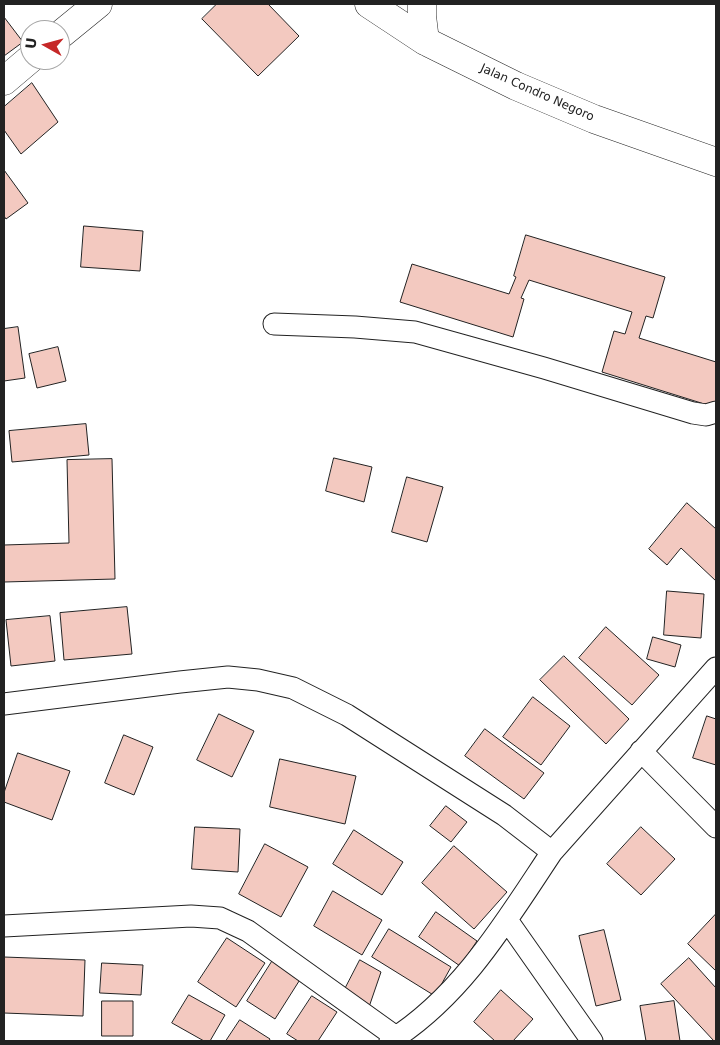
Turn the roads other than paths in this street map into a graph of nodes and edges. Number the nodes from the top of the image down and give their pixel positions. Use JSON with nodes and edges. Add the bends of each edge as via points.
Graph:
{"nodes":[{"id":1,"x":98,"y":4,"type":"edge"},
{"id":2,"x":369,"y":4,"type":"edge"},
{"id":3,"x":422,"y":4,"type":"edge"},
{"id":4,"x":70,"y":27,"type":"edge"},
{"id":5,"x":425,"y":41,"type":"junction"},
{"id":6,"x":20,"y":67,"type":"edge"},
{"id":7,"x":4,"y":81,"type":"edge"},
{"id":8,"x":716,"y":162,"type":"edge"},
{"id":9,"x":274,"y":324,"type":"dead end"},
{"id":10,"x":716,"y":412,"type":"edge"},
{"id":11,"x":716,"y":668,"type":"edge"},
{"id":12,"x":4,"y":704,"type":"edge"},
{"id":13,"x":640,"y":752,"type":"junction"},
{"id":14,"x":716,"y":827,"type":"edge"},
{"id":15,"x":552,"y":852,"type":"junction"},
{"id":16,"x":507,"y":920,"type":"junction"},
{"id":17,"x":4,"y":926,"type":"edge"},
{"id":18,"x":393,"y":1039,"type":"edge"},
{"id":19,"x":592,"y":1041,"type":"edge"}],
"edges":[{"from":1,"to":4,"type":"main road"},
{"from":2,"to":5,"type":"main road","name":"Jalan Condro Negoro"},
{"from":3,"to":5,"type":"main road"},
{"from":5,"to":8,"type":"main road","name":"Jalan Condro Negoro","via":[[594,120]]},
{"from":6,"to":7,"type":"main road"},
{"from":9,"to":10,"type":"street","via":[[355,326],[415,332],[692,412],[706,415]]},
{"from":11,"to":13,"type":"street"},
{"from":12,"to":15,"type":"street","via":[[228,678],[258,680],[293,688],[347,715],[504,815]]},
{"from":13,"to":14,"type":"street"},
{"from":13,"to":15,"type":"street"},
{"from":15,"to":16,"type":"street"},
{"from":16,"to":18,"type":"street","via":[[443,1000]]},
{"from":16,"to":19,"type":"street"},
{"from":17,"to":18,"type":"street","via":[[191,916],[220,918],[248,931]]}]}
